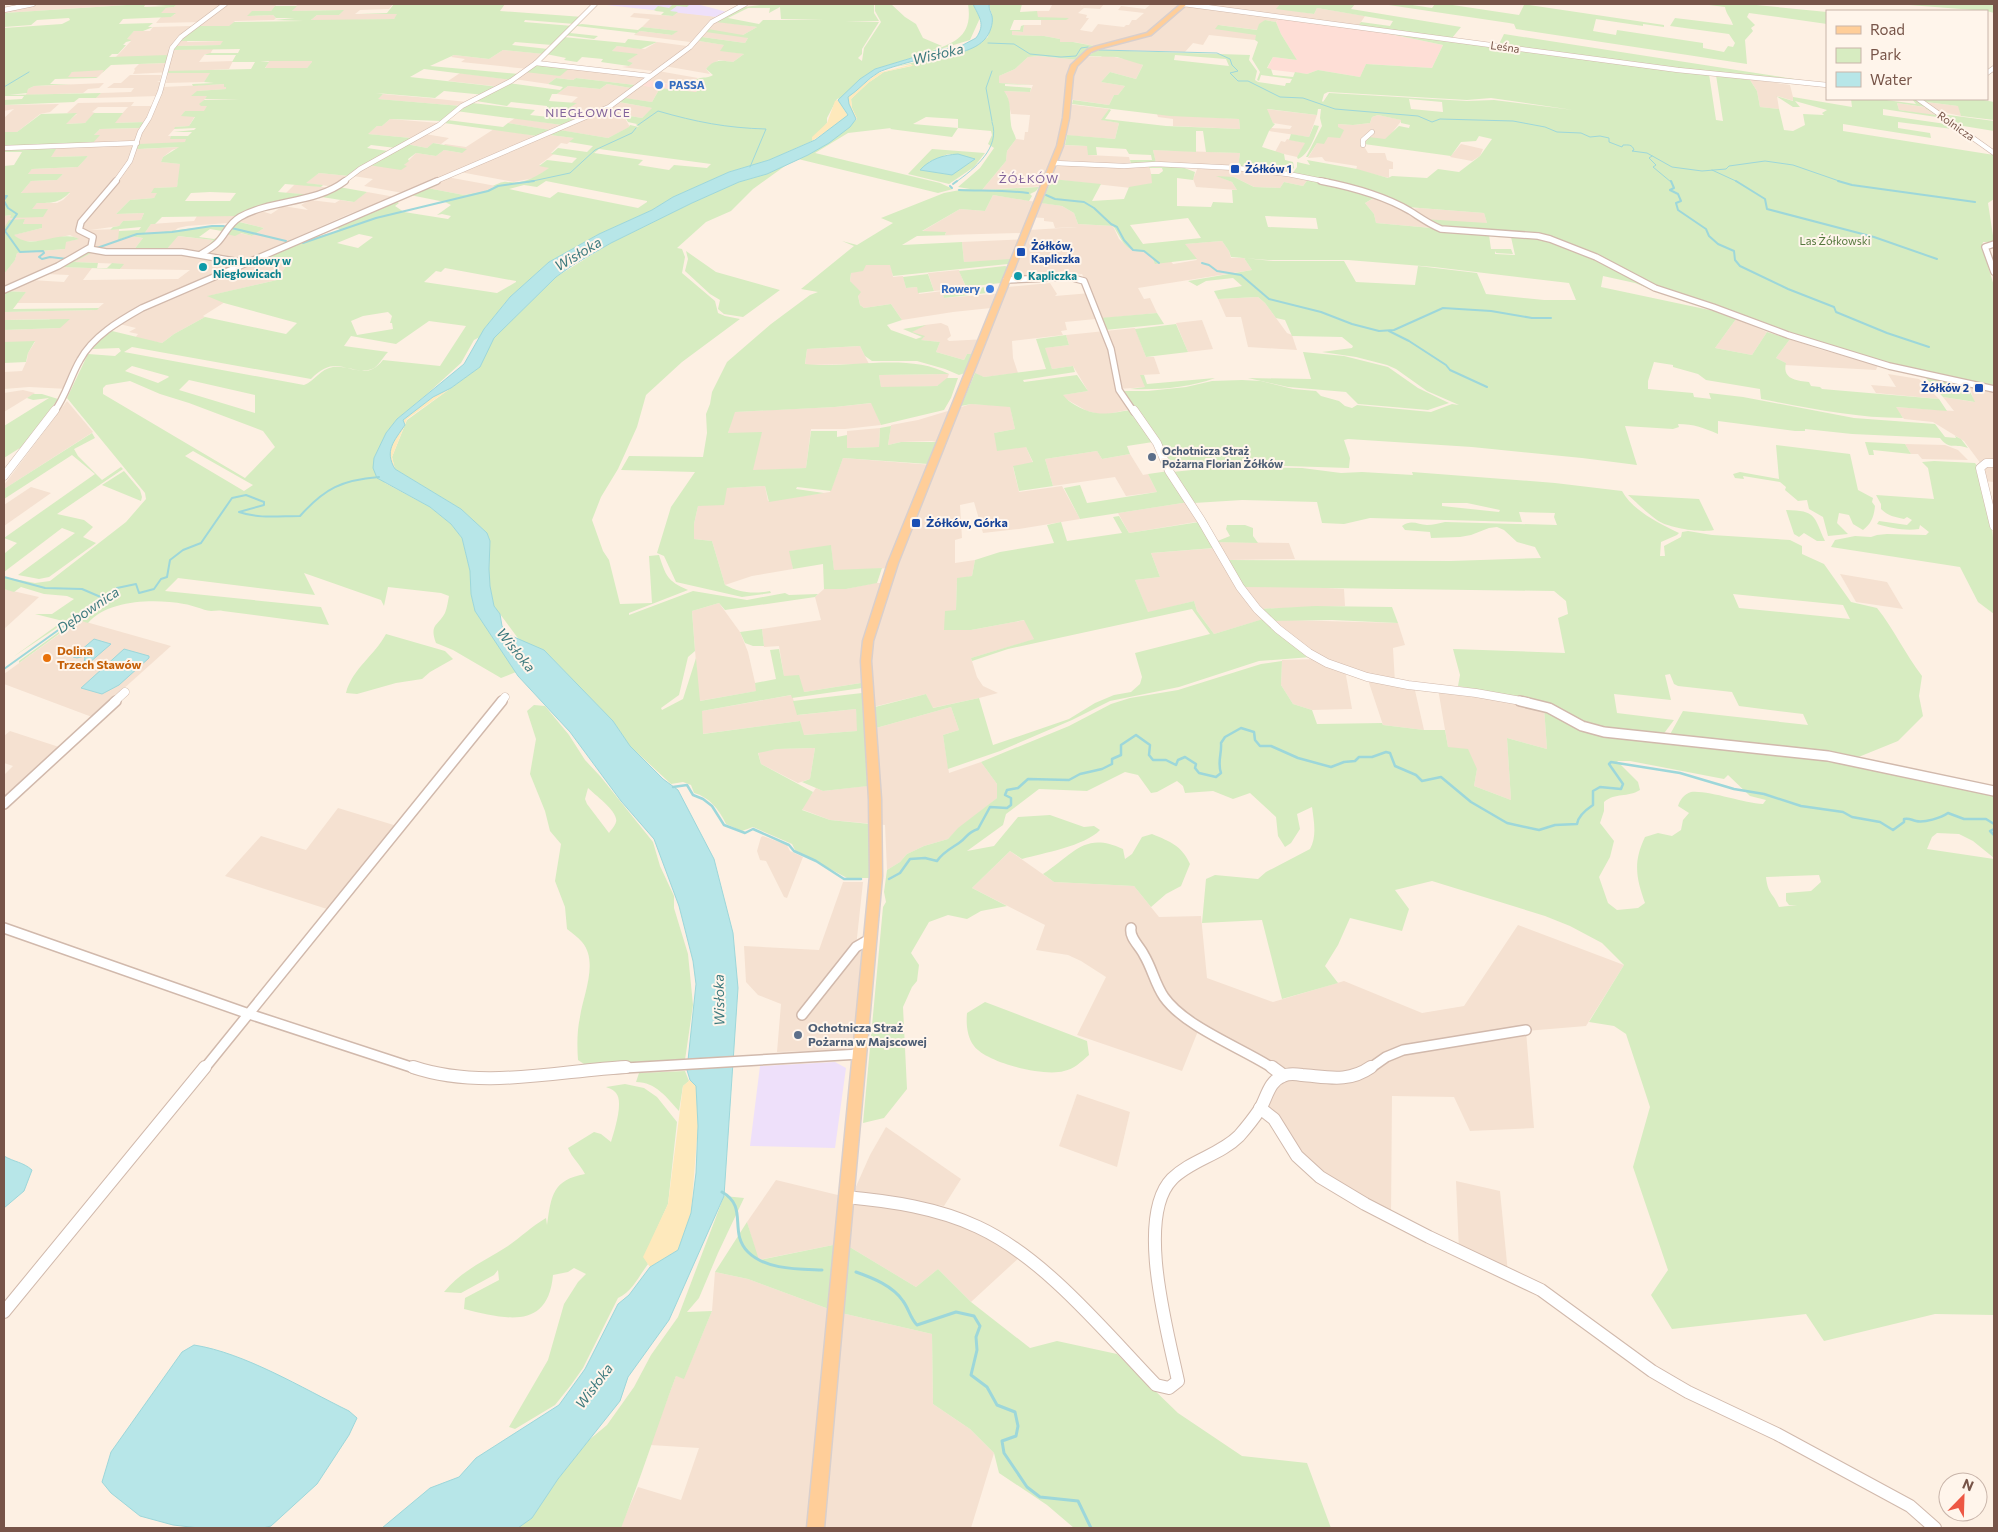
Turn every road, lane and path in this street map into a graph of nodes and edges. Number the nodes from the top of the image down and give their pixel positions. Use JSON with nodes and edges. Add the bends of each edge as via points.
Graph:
{"nodes":[{"id":1,"x":33,"y":4,"type":"edge"},
{"id":2,"x":226,"y":4,"type":"edge"},
{"id":3,"x":595,"y":4,"type":"edge"},
{"id":4,"x":746,"y":4,"type":"edge"},
{"id":5,"x":1184,"y":4,"type":"edge"},
{"id":6,"x":4,"y":10,"type":"edge"},
{"id":7,"x":536,"y":63,"type":"junction"},
{"id":8,"x":650,"y":76,"type":"junction"},
{"id":9,"x":1826,"y":85,"type":"edge"},
{"id":10,"x":1919,"y":100,"type":"edge"},
{"id":11,"x":1372,"y":132,"type":"dead end"},
{"id":12,"x":136,"y":143,"type":"junction"},
{"id":13,"x":1363,"y":145,"type":"dead end"},
{"id":14,"x":4,"y":148,"type":"edge"},
{"id":15,"x":1994,"y":154,"type":"edge"},
{"id":16,"x":1054,"y":163,"type":"junction"},
{"id":17,"x":1994,"y":244,"type":"edge"},
{"id":18,"x":89,"y":249,"type":"junction"},
{"id":19,"x":201,"y":254,"type":"junction"},
{"id":20,"x":246,"y":264,"type":"junction"},
{"id":21,"x":1994,"y":272,"type":"edge"},
{"id":22,"x":1006,"y":280,"type":"junction"},
{"id":23,"x":5,"y":289,"type":"edge"},
{"id":24,"x":1994,"y":389,"type":"edge"},
{"id":25,"x":1994,"y":462,"type":"edge"},
{"id":26,"x":4,"y":476,"type":"edge"},
{"id":27,"x":1994,"y":526,"type":"edge"},
{"id":28,"x":125,"y":692,"type":"dead end"},
{"id":29,"x":505,"y":697,"type":"dead end"},
{"id":30,"x":1994,"y":790,"type":"edge"},
{"id":31,"x":4,"y":804,"type":"edge"},
{"id":32,"x":4,"y":928,"type":"edge"},
{"id":33,"x":1131,"y":928,"type":"dead end"},
{"id":34,"x":870,"y":940,"type":"junction"},
{"id":35,"x":248,"y":1014,"type":"junction"},
{"id":36,"x":802,"y":1015,"type":"dead end"},
{"id":37,"x":1526,"y":1030,"type":"dead end"},
{"id":38,"x":860,"y":1054,"type":"junction"},
{"id":39,"x":765,"y":1059,"type":"joint"},
{"id":40,"x":616,"y":1068,"type":"joint"},
{"id":41,"x":1283,"y":1075,"type":"junction"},
{"id":42,"x":1260,"y":1108,"type":"junction"},
{"id":43,"x":846,"y":1197,"type":"junction"},
{"id":44,"x":4,"y":1312,"type":"edge"},
{"id":45,"x":815,"y":1528,"type":"edge"},
{"id":46,"x":1934,"y":1528,"type":"edge"}],
"edges":[{"from":1,"to":6,"type":"street"},
{"from":2,"to":12,"type":"street","via":[[174,45],[160,92]]},
{"from":3,"to":7,"type":"street"},
{"from":4,"to":8,"type":"street","via":[[713,21],[690,47]]},
{"from":5,"to":9,"type":"street","name":"Leśna","via":[[1678,70]]},
{"from":5,"to":16,"type":"main road","via":[[1149,34],[1093,49],[1071,69],[1063,134]]},
{"from":7,"to":8,"type":"street"},
{"from":7,"to":19,"type":"street","via":[[502,87],[462,106],[439,125],[360,169],[337,187],[240,217],[227,227],[217,243]]},
{"from":8,"to":20,"type":"street","via":[[621,100],[594,114]]},
{"from":10,"to":15,"type":"street","name":"Rolnicza"},
{"from":11,"to":13,"type":"street","via":[[1363,140]]},
{"from":12,"to":14,"type":"street"},
{"from":12,"to":18,"type":"street","via":[[120,176],[80,222],[79,230],[93,237]]},
{"from":16,"to":22,"type":"main road"},
{"from":16,"to":24,"type":"street","via":[[1237,168],[1288,174],[1361,189],[1436,227],[1555,240],[1590,253],[1658,290],[1790,338],[1888,367]]},
{"from":17,"to":21,"type":"street","via":[[1985,247]]},
{"from":18,"to":19,"type":"street"},
{"from":18,"to":23,"type":"street"},
{"from":19,"to":20,"type":"street"},
{"from":20,"to":26,"type":"street","via":[[131,313],[107,330],[80,359],[62,401]]},
{"from":22,"to":30,"type":"street","via":[[1073,276],[1084,280],[1111,349],[1119,390],[1157,443],[1229,571],[1257,609],[1274,625],[1327,663],[1395,683],[1476,692],[1534,703],[1582,726],[1604,732],[1828,756]]},
{"from":22,"to":34,"type":"main road","via":[[893,563],[868,641],[866,661],[875,799],[876,876]]},
{"from":25,"to":27,"type":"street","via":[[1980,468]]},
{"from":28,"to":31,"type":"street"},
{"from":29,"to":35,"type":"street"},
{"from":32,"to":35,"type":"street"},
{"from":33,"to":41,"type":"street","via":[[1132,937],[1150,965],[1158,991],[1172,1006]]},
{"from":34,"to":36,"type":"street","via":[[856,947]]},
{"from":34,"to":38,"type":"main road"},
{"from":35,"to":40,"type":"street","via":[[430,1073],[494,1078]]},
{"from":35,"to":44,"type":"street"},
{"from":37,"to":41,"type":"street","via":[[1399,1050],[1349,1078]]},
{"from":38,"to":39,"type":"street"},
{"from":38,"to":43,"type":"main road"},
{"from":39,"to":40,"type":"street"},
{"from":41,"to":42,"type":"street","via":[[1272,1085]]},
{"from":42,"to":43,"type":"street","via":[[1238,1137],[1218,1152],[1181,1171],[1170,1180],[1161,1195],[1155,1252],[1178,1381],[1169,1388],[1156,1385],[1039,1267],[992,1234],[952,1216]]},
{"from":42,"to":46,"type":"street","via":[[1274,1119],[1297,1156],[1320,1176],[1365,1204],[1541,1290],[1659,1375],[1910,1506]]},
{"from":43,"to":45,"type":"main road"}]}
